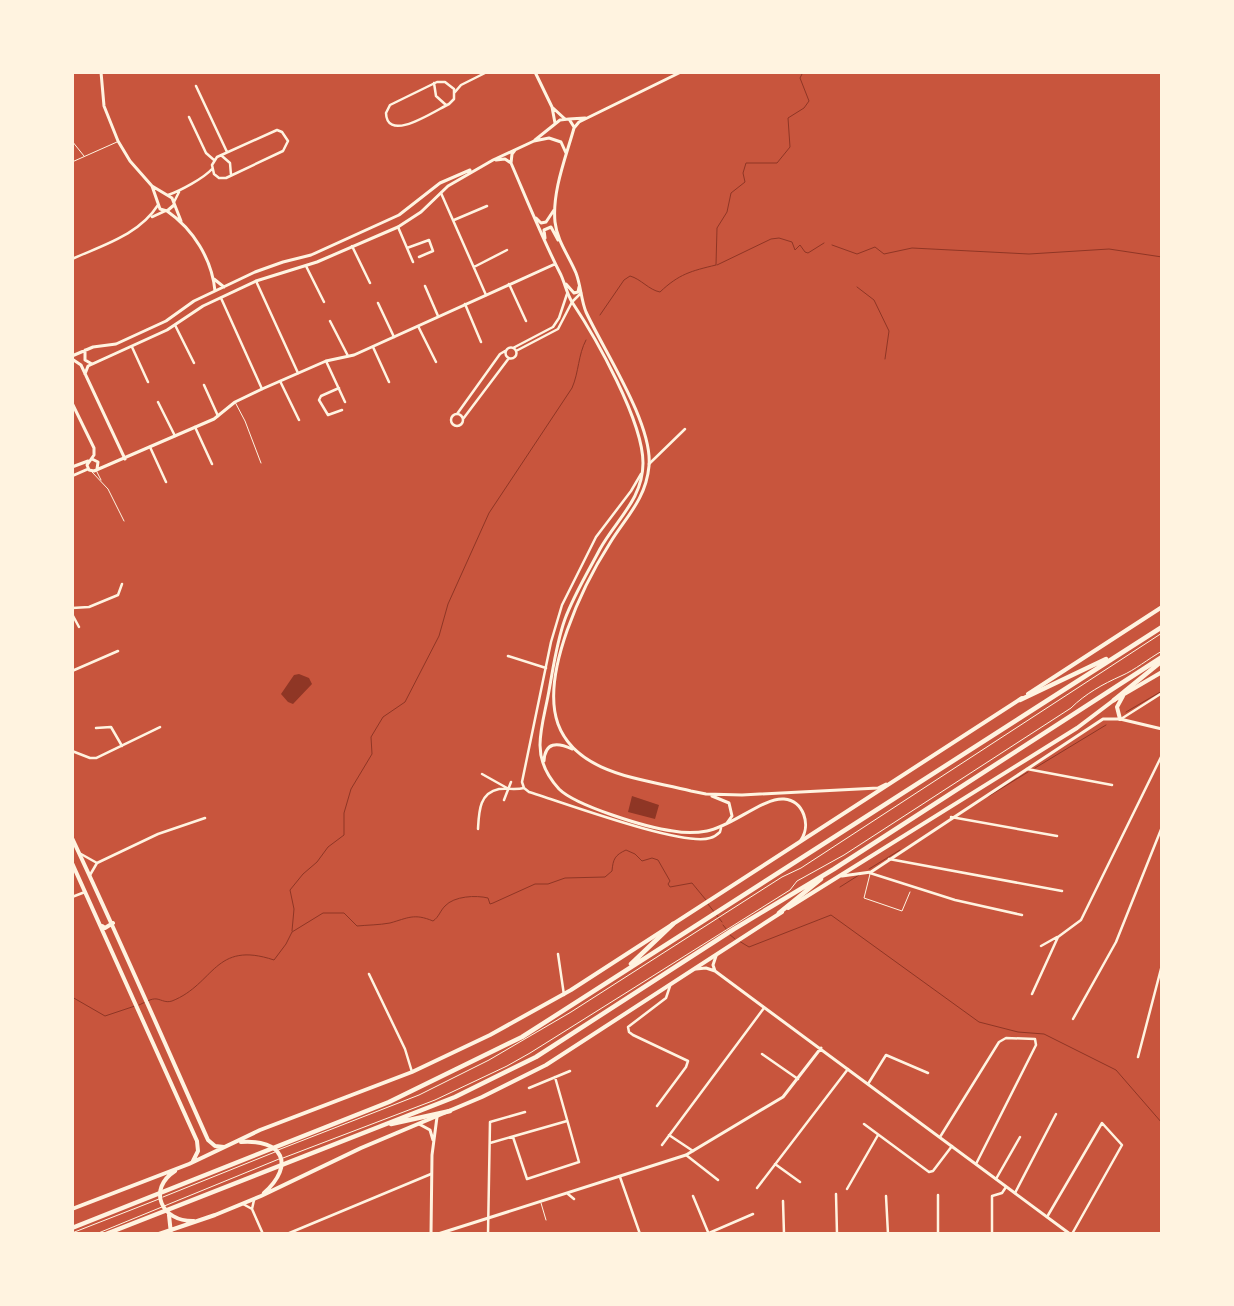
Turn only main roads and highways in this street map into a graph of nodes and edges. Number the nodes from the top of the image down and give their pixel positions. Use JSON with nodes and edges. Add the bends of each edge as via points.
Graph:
{"nodes":[{"id":1,"x":1162,"y":607,"type":"edge"},
{"id":2,"x":1162,"y":627,"type":"edge"},
{"id":3,"x":1119,"y":654,"type":"junction"},
{"id":4,"x":1162,"y":657,"type":"edge"},
{"id":5,"x":1162,"y":661,"type":"edge"},
{"id":6,"x":1162,"y":672,"type":"edge"},
{"id":7,"x":1123,"y":696,"type":"junction"},
{"id":8,"x":1020,"y":700,"type":"junction"},
{"id":9,"x":1114,"y":700,"type":"junction"},
{"id":10,"x":1120,"y":719,"type":"road end"},
{"id":11,"x":72,"y":838,"type":"edge"},
{"id":12,"x":73,"y":863,"type":"edge"},
{"id":13,"x":834,"y":869,"type":"junction"},
{"id":14,"x":779,"y":913,"type":"junction"},
{"id":15,"x":113,"y":923,"type":"junction"},
{"id":16,"x":673,"y":924,"type":"junction"},
{"id":17,"x":102,"y":926,"type":"junction"},
{"id":18,"x":625,"y":970,"type":"junction"},
{"id":19,"x":450,"y":1111,"type":"junction"},
{"id":20,"x":372,"y":1129,"type":"junction"},
{"id":21,"x":238,"y":1142,"type":"junction"},
{"id":22,"x":229,"y":1146,"type":"junction"},
{"id":23,"x":189,"y":1164,"type":"junction"},
{"id":24,"x":181,"y":1166,"type":"junction"},
{"id":25,"x":261,"y":1196,"type":"junction"},
{"id":26,"x":72,"y":1209,"type":"edge"},
{"id":27,"x":170,"y":1215,"type":"junction"},
{"id":28,"x":199,"y":1221,"type":"junction"},
{"id":29,"x":72,"y":1228,"type":"edge"},
{"id":30,"x":171,"y":1232,"type":"edge"},
{"id":31,"x":106,"y":1234,"type":"edge"},
{"id":32,"x":159,"y":1234,"type":"edge"}],
"edges":[{"from":1,"to":8,"type":"main road"},
{"from":2,"to":3,"type":"highway"},
{"from":3,"to":8,"type":"highway"},
{"from":3,"to":18,"type":"highway","via":[[725,911]]},
{"from":4,"to":13,"type":"highway"},
{"from":5,"to":9,"type":"highway"},
{"from":6,"to":7,"type":"main road"},
{"from":7,"to":9,"type":"main road"},
{"from":7,"to":10,"type":"main road","via":[[1117,707]]},
{"from":8,"to":16,"type":"main road"},
{"from":9,"to":14,"type":"main road","via":[[1077,728]]},
{"from":11,"to":15,"type":"main road"},
{"from":12,"to":17,"type":"main road"},
{"from":13,"to":14,"type":"highway"},
{"from":13,"to":20,"type":"highway","via":[[733,927],[536,1057],[455,1097]]},
{"from":14,"to":19,"type":"main road","via":[[546,1064]]},
{"from":15,"to":17,"type":"main road","via":[[105,928]]},
{"from":15,"to":22,"type":"main road","via":[[208,1140],[215,1146]]},
{"from":16,"to":18,"type":"highway"},
{"from":16,"to":21,"type":"main road","via":[[564,994],[490,1035],[412,1072],[260,1130]]},
{"from":17,"to":23,"type":"main road","via":[[197,1141],[197,1155]]},
{"from":18,"to":29,"type":"highway","via":[[522,1037],[389,1102]]},
{"from":19,"to":20,"type":"highway"},
{"from":19,"to":25,"type":"main road"},
{"from":20,"to":31,"type":"highway","via":[[286,1159]]},
{"from":21,"to":22,"type":"main road"},
{"from":21,"to":25,"type":"main road","via":[[268,1144],[280,1159],[280,1175]]},
{"from":22,"to":23,"type":"main road"},
{"from":23,"to":24,"type":"main road"},
{"from":24,"to":26,"type":"main road"},
{"from":24,"to":27,"type":"main road","via":[[162,1186],[161,1201]]},
{"from":25,"to":28,"type":"main road"},
{"from":27,"to":28,"type":"main road","via":[[186,1221]]},
{"from":27,"to":30,"type":"main road"},
{"from":28,"to":30,"type":"main road"},
{"from":30,"to":32,"type":"main road"}]}
